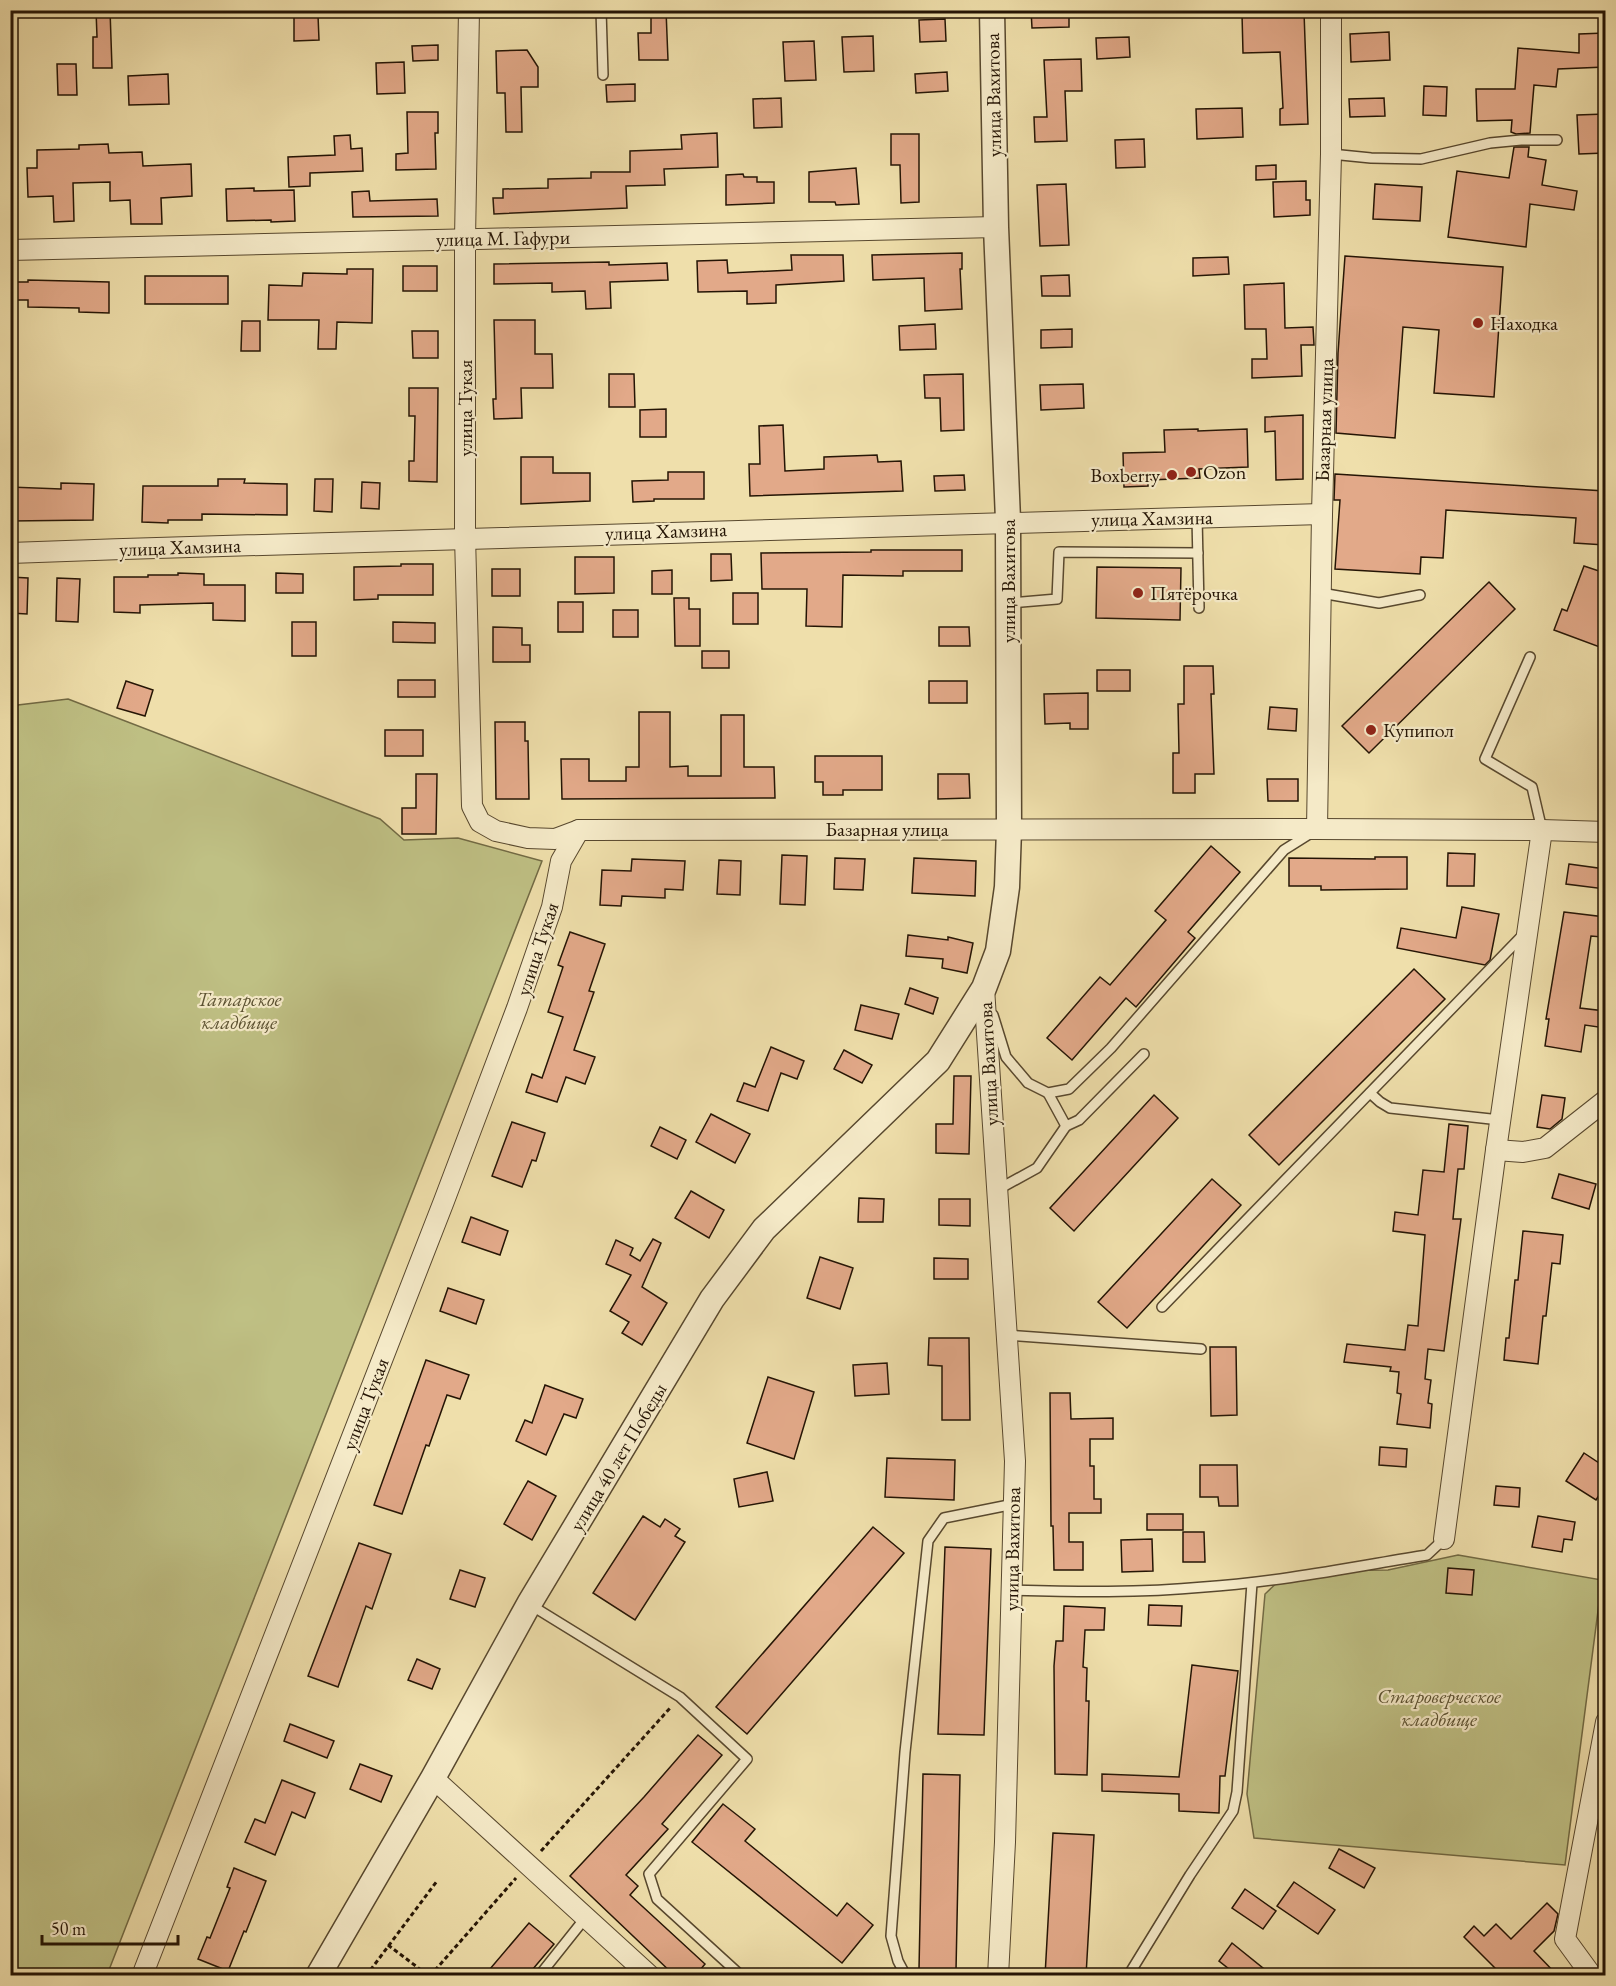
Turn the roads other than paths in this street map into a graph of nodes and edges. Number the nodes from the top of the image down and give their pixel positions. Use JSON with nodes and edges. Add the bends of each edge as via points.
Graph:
{"nodes":[{"id":1,"x":469,"y":10,"type":"edge"},
{"id":2,"x":601,"y":10,"type":"edge"},
{"id":3,"x":992,"y":10,"type":"edge"},
{"id":4,"x":1331,"y":10,"type":"edge"},
{"id":5,"x":603,"y":75,"type":"dead end"},
{"id":6,"x":1557,"y":140,"type":"dead end"},
{"id":7,"x":1331,"y":154,"type":"junction"},
{"id":8,"x":996,"y":227,"type":"junction"},
{"id":9,"x":465,"y":239,"type":"junction"},
{"id":10,"x":10,"y":250,"type":"edge"},
{"id":11,"x":1322,"y":514,"type":"junction"},
{"id":12,"x":1197,"y":517,"type":"junction"},
{"id":13,"x":1008,"y":520,"type":"junction"},
{"id":14,"x":465,"y":536,"type":"junction"},
{"id":15,"x":10,"y":553,"type":"edge"},
{"id":16,"x":1198,"y":553,"type":"junction"},
{"id":17,"x":1321,"y":593,"type":"junction"},
{"id":18,"x":1420,"y":595,"type":"dead end"},
{"id":19,"x":1009,"y":604,"type":"junction"},
{"id":20,"x":1199,"y":608,"type":"dead end"},
{"id":21,"x":1530,"y":657,"type":"dead end"},
{"id":22,"x":472,"y":806,"type":"joint"},
{"id":23,"x":1009,"y":829,"type":"junction"},
{"id":24,"x":1317,"y":829,"type":"junction"},
{"id":25,"x":579,"y":830,"type":"junction"},
{"id":26,"x":1542,"y":830,"type":"junction"},
{"id":27,"x":1605,"y":832,"type":"edge"},
{"id":28,"x":1529,"y":929,"type":"junction"},
{"id":29,"x":984,"y":987,"type":"junction"},
{"id":30,"x":1144,"y":1054,"type":"dead end"},
{"id":31,"x":1048,"y":1093,"type":"junction"},
{"id":32,"x":1370,"y":1093,"type":"junction"},
{"id":33,"x":1605,"y":1100,"type":"edge"},
{"id":34,"x":1500,"y":1120,"type":"junction"},
{"id":35,"x":1066,"y":1126,"type":"junction"},
{"id":36,"x":1496,"y":1150,"type":"junction"},
{"id":37,"x":996,"y":1191,"type":"junction"},
{"id":38,"x":1162,"y":1307,"type":"dead end"},
{"id":39,"x":1006,"y":1335,"type":"junction"},
{"id":40,"x":1202,"y":1349,"type":"dead end"},
{"id":41,"x":1014,"y":1504,"type":"junction"},
{"id":42,"x":1444,"y":1539,"type":"joint"},
{"id":43,"x":1252,"y":1583,"type":"junction"},
{"id":44,"x":1011,"y":1590,"type":"junction"},
{"id":45,"x":529,"y":1604,"type":"junction"},
{"id":46,"x":1605,"y":1722,"type":"edge"},
{"id":47,"x":433,"y":1778,"type":"junction"},
{"id":48,"x":586,"y":1917,"type":"junction"},
{"id":49,"x":142,"y":1976,"type":"edge"},
{"id":50,"x":318,"y":1976,"type":"edge"},
{"id":51,"x":539,"y":1976,"type":"edge"},
{"id":52,"x":650,"y":1976,"type":"edge"},
{"id":53,"x":734,"y":1976,"type":"edge"},
{"id":54,"x":906,"y":1976,"type":"edge"},
{"id":55,"x":998,"y":1976,"type":"edge"},
{"id":56,"x":1128,"y":1976,"type":"edge"},
{"id":57,"x":1592,"y":1976,"type":"edge"}],
"edges":[{"from":1,"to":9,"type":"street","name":"улица Тукая"},
{"from":2,"to":5,"type":"lane"},
{"from":3,"to":8,"type":"street","name":"улица Вахитова"},
{"from":4,"to":7,"type":"street","name":"Базарная улица"},
{"from":6,"to":7,"type":"lane","via":[[1490,143],[1421,159]]},
{"from":7,"to":11,"type":"street","name":"Базарная улица"},
{"from":8,"to":9,"type":"street","name":"улица М. Гафури"},
{"from":8,"to":13,"type":"street","name":"улица Вахитова"},
{"from":9,"to":10,"type":"street","name":"улица М. Гафури"},
{"from":9,"to":14,"type":"street","name":"улица Тукая"},
{"from":11,"to":12,"type":"street","name":"улица Хамзина"},
{"from":11,"to":17,"type":"street","name":"Базарная улица"},
{"from":12,"to":13,"type":"street","name":"улица Хамзина"},
{"from":12,"to":16,"type":"lane"},
{"from":13,"to":14,"type":"street","name":"улица Хамзина"},
{"from":13,"to":19,"type":"street","name":"улица Вахитова"},
{"from":14,"to":15,"type":"street","name":"улица Хамзина"},
{"from":14,"to":22,"type":"street","name":"улица Тукая"},
{"from":16,"to":19,"type":"lane","via":[[1059,552],[1057,599]]},
{"from":16,"to":20,"type":"lane"},
{"from":17,"to":18,"type":"lane","via":[[1379,603]]},
{"from":17,"to":24,"type":"street","name":"Базарная улица"},
{"from":19,"to":23,"type":"street","name":"улица Вахитова"},
{"from":21,"to":26,"type":"lane","via":[[1485,759],[1533,787]]},
{"from":22,"to":25,"type":"street","name":"Базарная улица","via":[[480,822],[496,831],[555,839]]},
{"from":23,"to":24,"type":"street","name":"Базарная улица"},
{"from":23,"to":25,"type":"street","name":"Базарная улица"},
{"from":23,"to":29,"type":"street","name":"улица Вахитова","via":[[1007,886],[998,951]]},
{"from":24,"to":26,"type":"street","name":"Базарная улица"},
{"from":24,"to":31,"type":"lane","via":[[1284,850],[1112,1048],[1069,1089]]},
{"from":25,"to":49,"type":"street","name":"улица Тукая","via":[[561,861],[552,907],[444,1201]]},
{"from":26,"to":27,"type":"street","name":"Базарная улица"},
{"from":26,"to":28,"type":"street"},
{"from":28,"to":32,"type":"lane"},
{"from":28,"to":34,"type":"street"},
{"from":29,"to":31,"type":"lane","via":[[1006,1057],[1028,1083]]},
{"from":29,"to":37,"type":"street","name":"улица Вахитова"},
{"from":29,"to":45,"type":"street","name":"улица 40 лет Победы","via":[[938,1060],[764,1229],[712,1299]]},
{"from":30,"to":35,"type":"lane","via":[[1079,1120]]},
{"from":31,"to":35,"type":"lane"},
{"from":32,"to":34,"type":"lane","via":[[1390,1108]]},
{"from":32,"to":38,"type":"lane"},
{"from":33,"to":36,"type":"street","via":[[1545,1148],[1523,1152]]},
{"from":34,"to":36,"type":"street"},
{"from":35,"to":37,"type":"lane","via":[[1037,1168]]},
{"from":36,"to":42,"type":"street"},
{"from":37,"to":39,"type":"street","name":"улица Вахитова"},
{"from":39,"to":40,"type":"lane"},
{"from":39,"to":41,"type":"street","name":"улица Вахитова","via":[[1015,1461]]},
{"from":41,"to":44,"type":"street","name":"улица Вахитова"},
{"from":41,"to":54,"type":"lane","via":[[944,1518],[928,1541],[905,1752],[891,1936]]},
{"from":42,"to":43,"type":"lane","via":[[1427,1555]]},
{"from":43,"to":44,"type":"lane","via":[[1101,1592]]},
{"from":43,"to":56,"type":"lane","via":[[1233,1811]]},
{"from":44,"to":55,"type":"street","name":"улица Вахитова"},
{"from":45,"to":47,"type":"street","name":"улица 40 лет Победы"},
{"from":45,"to":53,"type":"lane","via":[[680,1697],[747,1759],[649,1874],[657,1899],[737,1972]]},
{"from":46,"to":57,"type":"street","via":[[1565,1939]]},
{"from":47,"to":48,"type":"street"},
{"from":47,"to":50,"type":"street","name":"улица 40 лет Победы"},
{"from":48,"to":51,"type":"lane"},
{"from":48,"to":52,"type":"street"}]}
